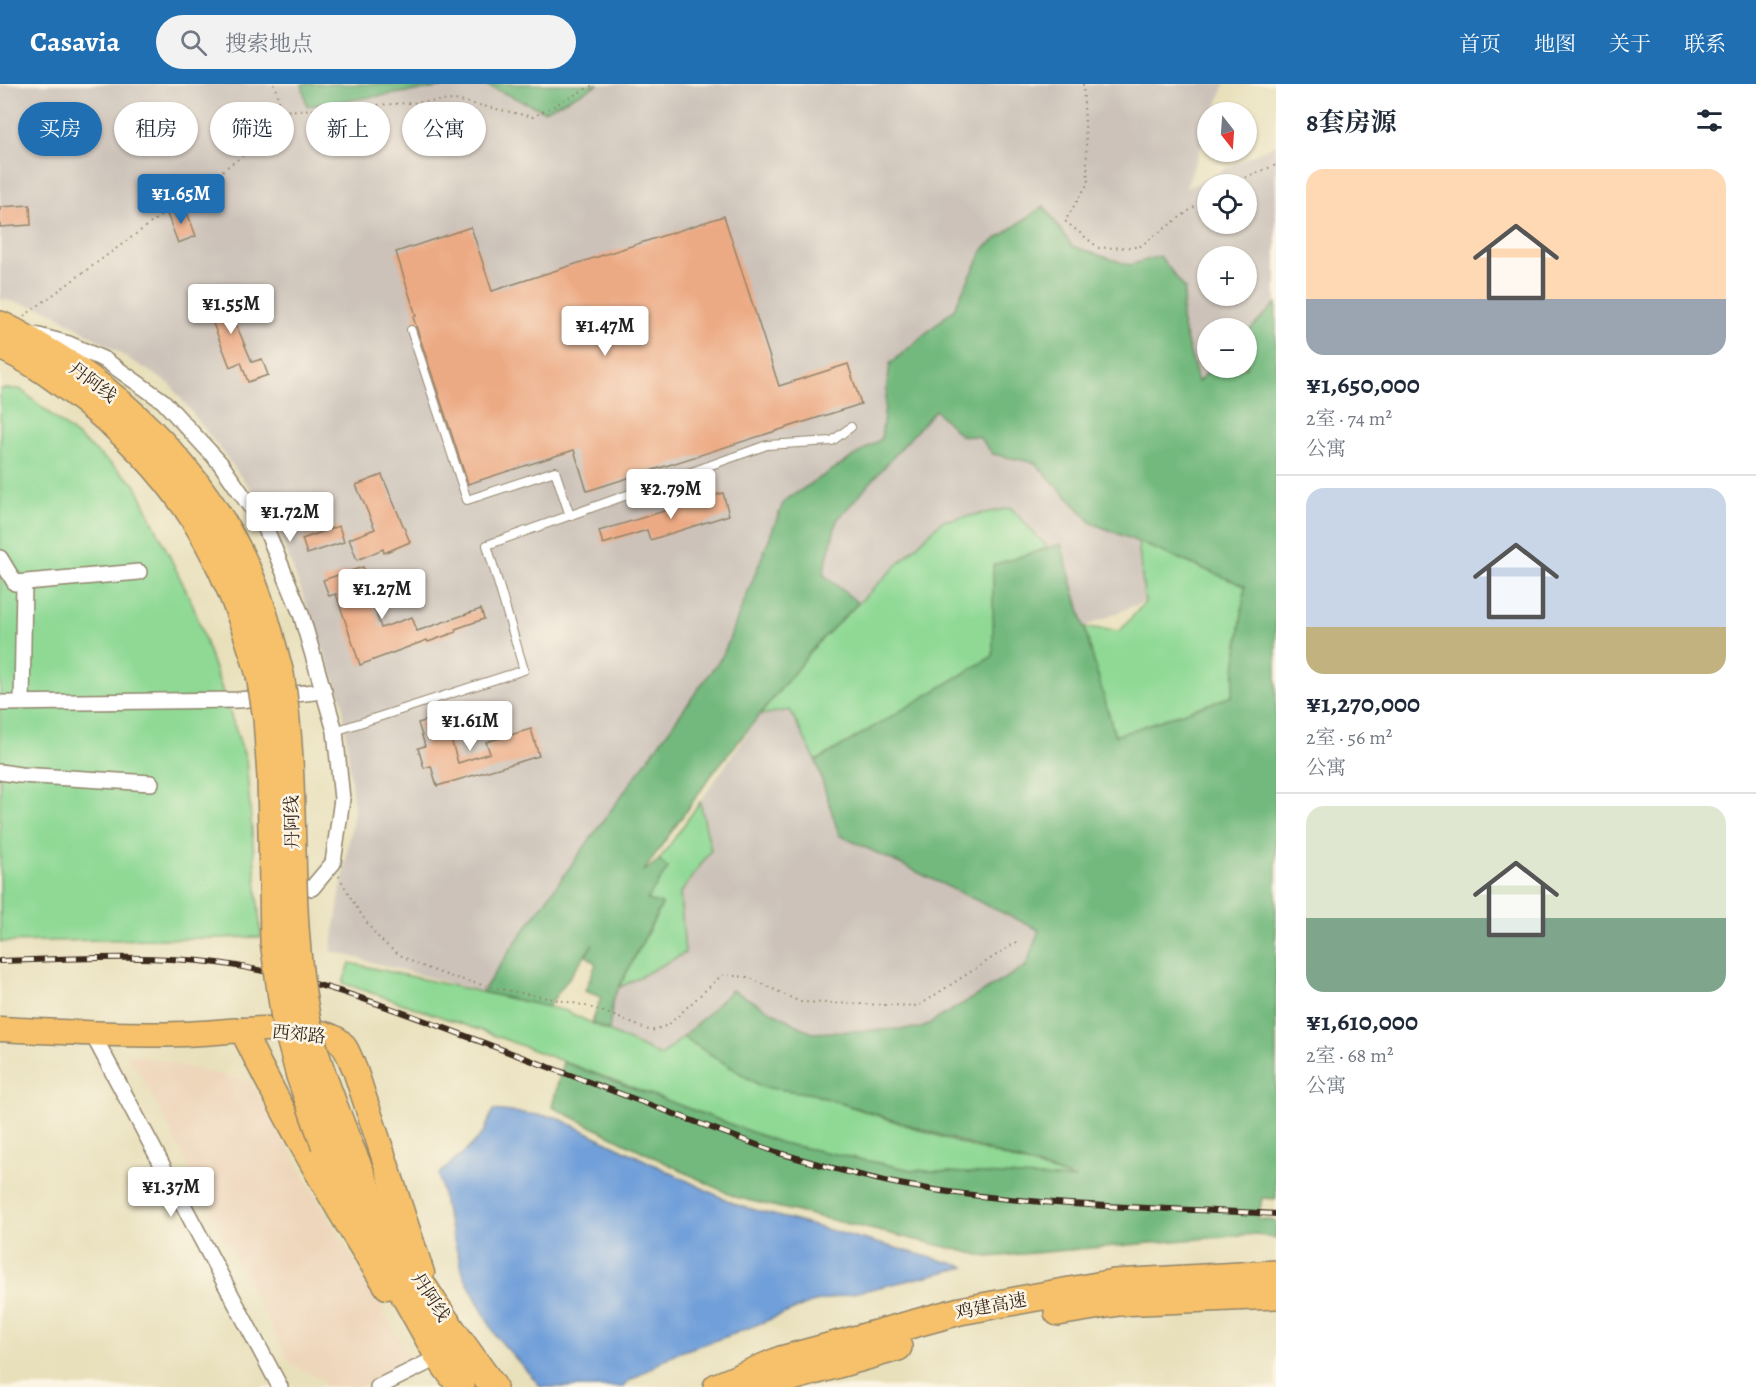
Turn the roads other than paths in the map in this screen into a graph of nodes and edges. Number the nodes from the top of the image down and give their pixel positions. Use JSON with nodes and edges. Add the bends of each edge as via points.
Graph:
{"nodes":[{"id":1,"x":411,"y":330,"type":"dead end"},
{"id":2,"x":2,"y":333,"type":"edge"},
{"id":3,"x":851,"y":427,"type":"dead end"},
{"id":4,"x":570,"y":516,"type":"junction"},
{"id":5,"x":0,"y":558,"type":"edge"},
{"id":6,"x":139,"y":572,"type":"dead end"},
{"id":7,"x":24,"y":583,"type":"junction"},
{"id":8,"x":324,"y":691,"type":"junction"},
{"id":9,"x":22,"y":702,"type":"junction"},
{"id":10,"x":0,"y":703,"type":"edge"},
{"id":11,"x":335,"y":731,"type":"junction"},
{"id":12,"x":0,"y":772,"type":"edge"},
{"id":13,"x":151,"y":783,"type":"dead end"},
{"id":14,"x":312,"y":888,"type":"dead end"},
{"id":15,"x":0,"y":1029,"type":"edge"},
{"id":16,"x":242,"y":1030,"type":"junction"},
{"id":17,"x":92,"y":1033,"type":"junction"},
{"id":18,"x":335,"y":1142,"type":"junction"},
{"id":19,"x":1276,"y":1274,"type":"edge"},
{"id":20,"x":1276,"y":1295,"type":"edge"},
{"id":21,"x":442,"y":1316,"type":"junction"},
{"id":22,"x":450,"y":1351,"type":"junction"},
{"id":23,"x":280,"y":1387,"type":"edge"},
{"id":24,"x":378,"y":1387,"type":"edge"},
{"id":25,"x":450,"y":1387,"type":"edge"},
{"id":26,"x":460,"y":1387,"type":"edge"},
{"id":27,"x":494,"y":1387,"type":"edge"},
{"id":28,"x":499,"y":1387,"type":"edge"},
{"id":29,"x":717,"y":1387,"type":"edge"},
{"id":30,"x":764,"y":1387,"type":"edge"}],
"edges":[{"from":1,"to":4,"type":"lane","via":[[467,500],[555,471]]},
{"from":2,"to":8,"type":"street","via":[[69,344],[105,360],[163,401],[220,463],[266,529],[301,614]]},
{"from":2,"to":18,"type":"highway","name":"丹阿线","bridge":true,"via":[[70,364],[119,402],[166,447],[199,488],[248,573],[267,624],[270,674],[287,716],[296,938],[306,1017]]},
{"from":3,"to":4,"type":"lane","via":[[832,441],[767,445]]},
{"from":4,"to":11,"type":"lane","via":[[487,545],[524,670]]},
{"from":5,"to":7,"type":"street","via":[[15,584]]},
{"from":6,"to":7,"type":"street"},
{"from":7,"to":9,"type":"street"},
{"from":8,"to":9,"type":"street","via":[[239,700]]},
{"from":8,"to":11,"type":"street"},
{"from":9,"to":10,"type":"street"},
{"from":11,"to":14,"type":"street","via":[[342,799],[333,863]]},
{"from":12,"to":13,"type":"street"},
{"from":15,"to":17,"type":"main road","name":"西郊路"},
{"from":16,"to":17,"type":"main road","name":"西郊路"},
{"from":16,"to":21,"type":"main road","name":"西郊路","via":[[321,1032],[337,1038],[346,1049],[418,1265]]},
{"from":16,"to":22,"type":"main road","via":[[267,1082],[405,1315]]},
{"from":17,"to":23,"type":"street"},
{"from":18,"to":21,"type":"highway","name":"丹阿线"},
{"from":18,"to":22,"type":"highway","name":"丹阿线","via":[[342,1183]]},
{"from":19,"to":29,"type":"highway","name":"鸡建高速","via":[[1114,1283],[960,1311],[781,1360]]},
{"from":20,"to":30,"type":"highway","name":"鸡建高速","via":[[1119,1302],[963,1329]]},
{"from":21,"to":22,"type":"highway","name":"丹阿线"},
{"from":22,"to":24,"type":"street"},
{"from":22,"to":25,"type":"highway"},
{"from":22,"to":26,"type":"highway","name":"丹阿线"},
{"from":22,"to":27,"type":"highway","name":"丹阿线"},
{"from":22,"to":28,"type":"highway"}]}
